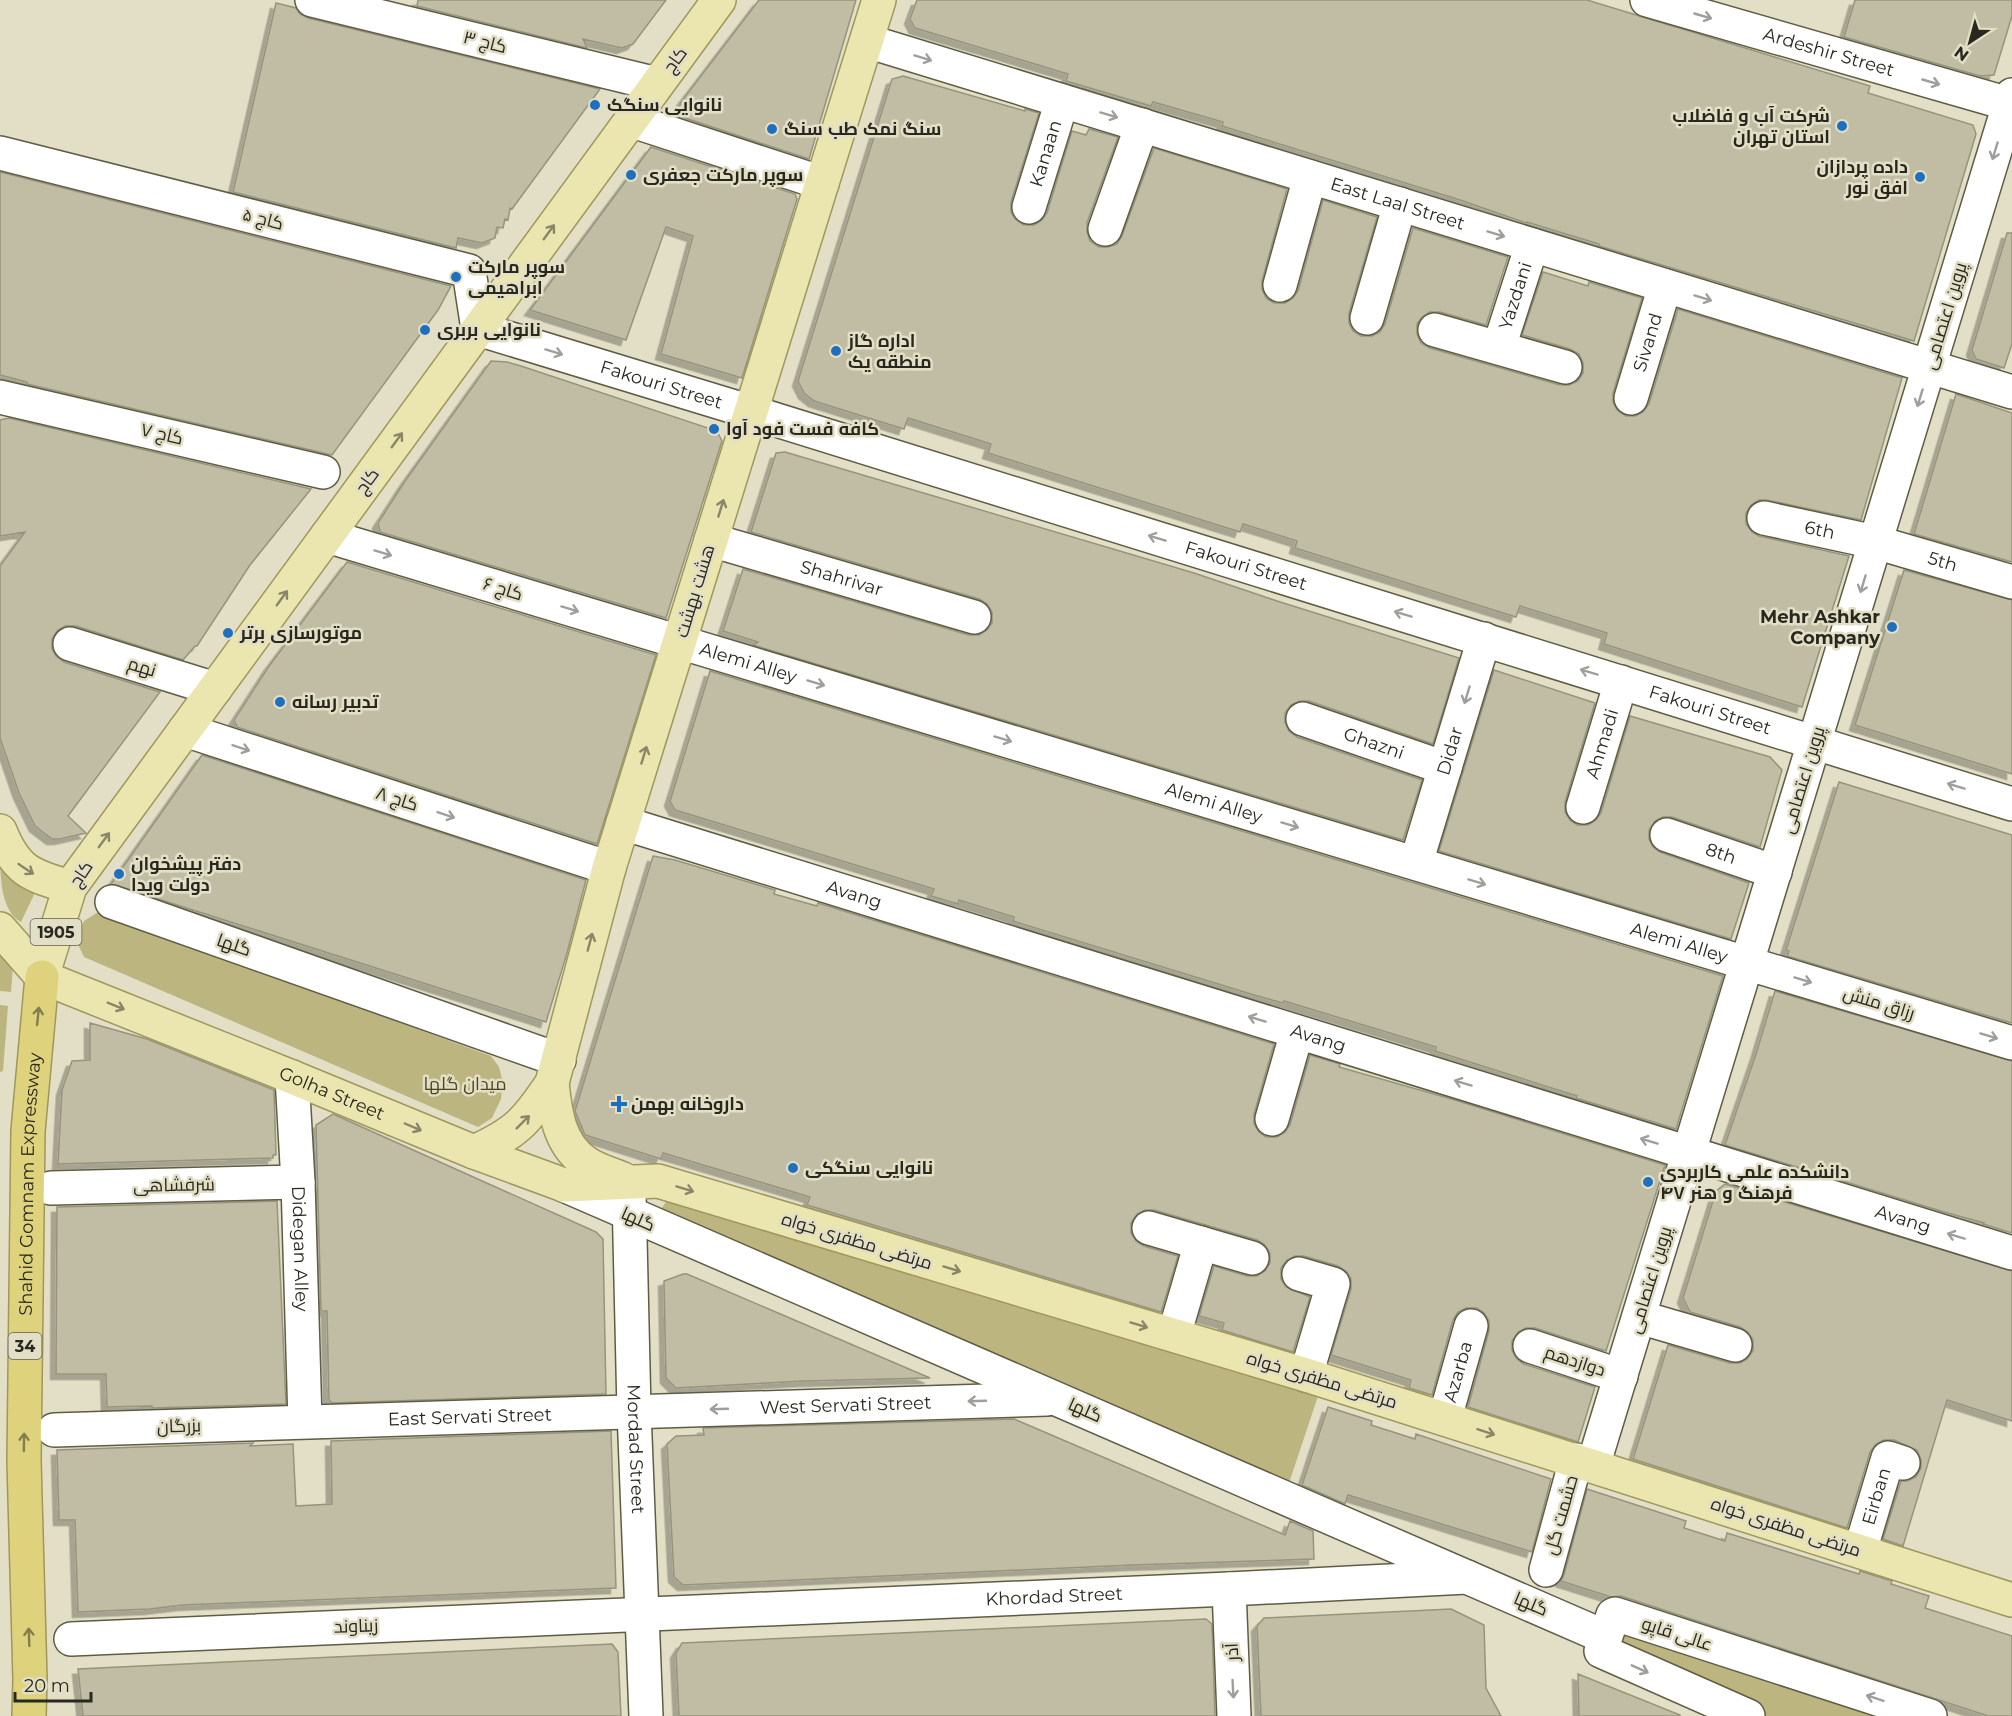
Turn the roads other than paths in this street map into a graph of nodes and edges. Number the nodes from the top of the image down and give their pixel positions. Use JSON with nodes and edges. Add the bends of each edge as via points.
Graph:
{"nodes":[{"id":1,"x":312,"y":0,"type":"edge"},
{"id":2,"x":719,"y":0,"type":"edge"},
{"id":3,"x":879,"y":0,"type":"edge"},
{"id":4,"x":1647,"y":0,"type":"edge"},
{"id":5,"x":867,"y":41,"type":"junction"},
{"id":6,"x":657,"y":84,"type":"junction"},
{"id":7,"x":2011,"y":99,"type":"edge"},
{"id":8,"x":1062,"y":101,"type":"junction"},
{"id":9,"x":642,"y":124,"type":"dead end"},
{"id":10,"x":1142,"y":125,"type":"junction"},
{"id":11,"x":0,"y":153,"type":"edge"},
{"id":12,"x":1310,"y":177,"type":"junction"},
{"id":13,"x":822,"y":183,"type":"junction"},
{"id":14,"x":1400,"y":204,"type":"junction"},
{"id":15,"x":1029,"y":207,"type":"dead end"},
{"id":16,"x":1105,"y":229,"type":"dead end"},
{"id":17,"x":1532,"y":245,"type":"junction"},
{"id":18,"x":1280,"y":285,"type":"dead end"},
{"id":19,"x":1665,"y":286,"type":"junction"},
{"id":20,"x":1367,"y":318,"type":"dead end"},
{"id":21,"x":478,"y":329,"type":"junction"},
{"id":22,"x":1435,"y":330,"type":"dead end"},
{"id":23,"x":1499,"y":347,"type":"junction"},
{"id":24,"x":1565,"y":367,"type":"dead end"},
{"id":25,"x":1929,"y":367,"type":"junction"},
{"id":26,"x":2012,"y":392,"type":"edge"},
{"id":27,"x":0,"y":397,"type":"edge"},
{"id":28,"x":1630,"y":398,"type":"dead end"},
{"id":29,"x":751,"y":412,"type":"junction"},
{"id":30,"x":323,"y":472,"type":"dead end"},
{"id":31,"x":1764,"y":518,"type":"dead end"},
{"id":32,"x":327,"y":536,"type":"junction"},
{"id":33,"x":711,"y":540,"type":"junction"},
{"id":34,"x":1875,"y":542,"type":"junction"},
{"id":35,"x":2012,"y":582,"type":"edge"},
{"id":36,"x":974,"y":617,"type":"dead end"},
{"id":37,"x":1484,"y":639,"type":"junction"},
{"id":38,"x":680,"y":642,"type":"junction"},
{"id":39,"x":69,"y":644,"type":"dead end"},
{"id":40,"x":1621,"y":682,"type":"junction"},
{"id":41,"x":215,"y":689,"type":"junction"},
{"id":42,"x":1303,"y":719,"type":"dead end"},
{"id":43,"x":185,"y":730,"type":"junction"},
{"id":44,"x":1814,"y":742,"type":"junction"},
{"id":45,"x":1445,"y":768,"type":"junction"},
{"id":46,"x":2012,"y":804,"type":"edge"},
{"id":47,"x":1583,"y":807,"type":"dead end"},
{"id":48,"x":623,"y":823,"type":"junction"},
{"id":49,"x":0,"y":831,"type":"edge"},
{"id":50,"x":1667,"y":835,"type":"dead end"},
{"id":51,"x":1416,"y":863,"type":"junction"},
{"id":52,"x":609,"y":868,"type":"junction"},
{"id":53,"x":1775,"y":872,"type":"junction"},
{"id":54,"x":70,"y":887,"type":"junction"},
{"id":55,"x":112,"y":902,"type":"dead end"},
{"id":56,"x":0,"y":929,"type":"edge"},
{"id":57,"x":1747,"y":963,"type":"junction"},
{"id":58,"x":42,"y":976,"type":"junction"},
{"id":59,"x":1297,"y":1032,"type":"junction"},
{"id":60,"x":2012,"y":1043,"type":"edge"},
{"id":61,"x":556,"y":1072,"type":"junction"},
{"id":62,"x":292,"y":1077,"type":"junction"},
{"id":63,"x":1272,"y":1119,"type":"dead end"},
{"id":64,"x":474,"y":1152,"type":"junction"},
{"id":65,"x":1689,"y":1153,"type":"junction"},
{"id":66,"x":628,"y":1181,"type":"junction"},
{"id":67,"x":298,"y":1182,"type":"junction"},
{"id":68,"x":564,"y":1185,"type":"junction"},
{"id":69,"x":51,"y":1188,"type":"dead end"},
{"id":70,"x":630,"y":1215,"type":"junction"},
{"id":71,"x":1149,"y":1228,"type":"dead end"},
{"id":72,"x":1201,"y":1243,"type":"junction"},
{"id":73,"x":2012,"y":1253,"type":"edge"},
{"id":74,"x":1252,"y":1258,"type":"dead end"},
{"id":75,"x":1299,"y":1275,"type":"dead end"},
{"id":76,"x":1639,"y":1317,"type":"junction"},
{"id":77,"x":1471,"y":1326,"type":"dead end"},
{"id":78,"x":1174,"y":1335,"type":"junction"},
{"id":79,"x":1735,"y":1345,"type":"dead end"},
{"id":80,"x":1530,"y":1346,"type":"dead end"},
{"id":81,"x":1306,"y":1375,"type":"junction"},
{"id":82,"x":1621,"y":1376,"type":"junction"},
{"id":83,"x":1057,"y":1398,"type":"junction"},
{"id":84,"x":634,"y":1411,"type":"junction"},
{"id":85,"x":1445,"y":1419,"type":"junction"},
{"id":86,"x":304,"y":1421,"type":"junction"},
{"id":87,"x":54,"y":1430,"type":"dead end"},
{"id":88,"x":1585,"y":1463,"type":"junction"},
{"id":89,"x":1904,"y":1463,"type":"dead end"},
{"id":90,"x":1860,"y":1551,"type":"junction"},
{"id":91,"x":1546,"y":1570,"type":"dead end"},
{"id":92,"x":1467,"y":1577,"type":"junction"},
{"id":93,"x":1229,"y":1589,"type":"junction"},
{"id":94,"x":2012,"y":1600,"type":"edge"},
{"id":95,"x":642,"y":1614,"type":"junction"},
{"id":96,"x":1605,"y":1637,"type":"junction"},
{"id":97,"x":71,"y":1639,"type":"dead end"},
{"id":98,"x":29,"y":1716,"type":"edge"},
{"id":99,"x":646,"y":1716,"type":"edge"},
{"id":100,"x":1234,"y":1716,"type":"edge"},
{"id":101,"x":1748,"y":1716,"type":"edge"},
{"id":102,"x":1930,"y":1716,"type":"edge"}],
"edges":[{"from":1,"to":6,"type":"street","name":"کاج ۳"},
{"from":2,"to":6,"type":"main road","name":"کاج","number":"1905"},
{"from":3,"to":5,"type":"main road","name":"هشت بهشت"},
{"from":4,"to":7,"type":"street","name":"Ardeshir Street","one_way":true},
{"from":5,"to":8,"type":"street","name":"East Laal Street","one_way":true},
{"from":5,"to":13,"type":"main road","name":"هشت بهشت"},
{"from":21,"to":6,"type":"main road","name":"کاج","number":"1905","one_way":true},
{"from":7,"to":25,"type":"street","name":"پروین اعتصامی","one_way":true},
{"from":8,"to":10,"type":"street","name":"East Laal Street","one_way":true},
{"from":8,"to":15,"type":"street","name":"Kanaan"},
{"from":9,"to":13,"type":"street"},
{"from":10,"to":12,"type":"street","name":"East Laal Street"},
{"from":10,"to":16,"type":"street"},
{"from":11,"to":21,"type":"street","name":"کاج ۵","via":[[469,271]]},
{"from":12,"to":14,"type":"street","name":"East Laal Street"},
{"from":12,"to":18,"type":"street"},
{"from":13,"to":29,"type":"main road","name":"هشت بهشت"},
{"from":14,"to":17,"type":"street","name":"East Laal Street","one_way":true},
{"from":14,"to":20,"type":"street"},
{"from":17,"to":19,"type":"street","name":"East Laal Street"},
{"from":17,"to":23,"type":"street","name":"Yazdani"},
{"from":19,"to":25,"type":"street","name":"East Laal Street","one_way":true},
{"from":19,"to":28,"type":"street","name":"Sivand"},
{"from":21,"to":29,"type":"street","name":"Fakouri Street","one_way":true},
{"from":32,"to":21,"type":"main road","name":"کاج","number":"1905","one_way":true},
{"from":22,"to":23,"type":"street"},
{"from":23,"to":24,"type":"street"},
{"from":25,"to":26,"type":"street","name":"East Laal Street"},
{"from":25,"to":34,"type":"street","name":"پروین اعتصامی","one_way":true},
{"from":27,"to":30,"type":"street","name":"کاج ۷"},
{"from":33,"to":29,"type":"main road","name":"هشت بهشت","one_way":true},
{"from":37,"to":29,"type":"street","name":"Fakouri Street","one_way":true},
{"from":31,"to":34,"type":"street","name":"6th"},
{"from":32,"to":38,"type":"street","name":"کاج ۶","one_way":true},
{"from":41,"to":32,"type":"main road","name":"کاج","number":"1905","one_way":true},
{"from":33,"to":36,"type":"street","name":"Shahrivar"},
{"from":33,"to":38,"type":"main road","name":"هشت بهشت"},
{"from":34,"to":35,"type":"street","name":"5th"},
{"from":34,"to":44,"type":"street","name":"پروین اعتصامی","one_way":true},
{"from":40,"to":37,"type":"street","name":"Fakouri Street","one_way":true},
{"from":37,"to":45,"type":"street","name":"Didar","one_way":true},
{"from":48,"to":38,"type":"main road","name":"هشت بهشت","one_way":true},
{"from":38,"to":51,"type":"street","name":"Alemi Alley","one_way":true},
{"from":39,"to":41,"type":"street","name":"نهم"},
{"from":40,"to":44,"type":"street","name":"Fakouri Street"},
{"from":40,"to":47,"type":"street","name":"Ahmadi"},
{"from":41,"to":43,"type":"main road","name":"کاج","number":"1905"},
{"from":42,"to":45,"type":"street","name":"Ghazni"},
{"from":43,"to":52,"type":"street","name":"کاج ۸","one_way":true},
{"from":54,"to":43,"type":"main road","name":"کاج","number":"1905","one_way":true},
{"from":46,"to":44,"type":"street","name":"Fakouri Street","one_way":true},
{"from":44,"to":53,"type":"street","name":"پروین اعتصامی"},
{"from":45,"to":51,"type":"street","name":"Didar"},
{"from":48,"to":52,"type":"main road","name":"هشت بهشت"},
{"from":59,"to":48,"type":"street","name":"Avang","one_way":true},
{"from":49,"to":54,"type":"main road","one_way":true,"via":[[14,860],[26,870]]},
{"from":50,"to":53,"type":"street","name":"8th"},
{"from":51,"to":57,"type":"street","name":"Alemi Alley","one_way":true},
{"from":61,"to":52,"type":"main road","name":"هشت بهشت","one_way":true},
{"from":53,"to":57,"type":"street","name":"پروین اعتصامی"},
{"from":54,"to":58,"type":"main road","name":"کاج","number":"1905"},
{"from":55,"to":61,"type":"street","name":"گلها"},
{"from":56,"to":58,"type":"main road"},
{"from":57,"to":60,"type":"street","name":"رزاق منش","one_way":true},
{"from":57,"to":65,"type":"street","name":"پروین اعتصامی"},
{"from":58,"to":62,"type":"main road","name":"Golha Street","one_way":true},
{"from":98,"to":58,"type":"highway","name":"Shahid Gomnam Expressway","number":"34","one_way":true,"via":[[24,1461],[28,1131]]},
{"from":59,"to":63,"type":"street"},
{"from":65,"to":59,"type":"street","name":"Avang","one_way":true},
{"from":64,"to":61,"type":"main road","name":"هشت بهشت","one_way":true,"via":[[503,1139],[521,1125]]},
{"from":61,"to":66,"type":"main road","via":[[555,1111],[570,1148],[585,1162]]},
{"from":62,"to":64,"type":"main road","name":"Golha Street","one_way":true},
{"from":62,"to":67,"type":"street","name":"Didegan Alley"},
{"from":64,"to":68,"type":"main road","name":"Golha Street"},
{"from":73,"to":65,"type":"street","name":"Avang","one_way":true},
{"from":65,"to":76,"type":"street","name":"پروین اعتصامی"},
{"from":66,"to":68,"type":"main road","name":"Golha Street"},
{"from":66,"to":70,"type":"street","name":"Mordad Street"},
{"from":66,"to":78,"type":"main road","name":"مرتضی مظفری خواه","one_way":true,"via":[[658,1181]]},
{"from":67,"to":69,"type":"street","name":"شرفشاهی"},
{"from":67,"to":86,"type":"street","name":"Didegan Alley"},
{"from":68,"to":70,"type":"street","name":"گلها"},
{"from":70,"to":83,"type":"street","name":"گلها"},
{"from":70,"to":84,"type":"street","name":"Mordad Street"},
{"from":71,"to":72,"type":"street"},
{"from":72,"to":74,"type":"street"},
{"from":72,"to":78,"type":"street"},
{"from":75,"to":81,"type":"street","via":[[1333,1284]]},
{"from":76,"to":79,"type":"street"},
{"from":76,"to":82,"type":"street","name":"پروین اعتصامی"},
{"from":77,"to":85,"type":"street","name":"Azarba"},
{"from":78,"to":81,"type":"main road","name":"مرتضی مظفری خواه"},
{"from":80,"to":82,"type":"street","name":"دوازدهم"},
{"from":81,"to":85,"type":"main road","name":"مرتضی مظفری خواه"},
{"from":82,"to":88,"type":"street","name":"پروین اعتصامی"},
{"from":83,"to":84,"type":"street","name":"West Servati Street","one_way":true},
{"from":83,"to":92,"type":"street","name":"گلها"},
{"from":84,"to":86,"type":"street","name":"East Servati Street"},
{"from":84,"to":95,"type":"street","name":"Mordad Street"},
{"from":85,"to":88,"type":"main road","name":"مرتضی مظفری خواه","one_way":true},
{"from":86,"to":87,"type":"street","name":"بزرگان"},
{"from":88,"to":90,"type":"main road","name":"مرتضی مظفری خواه"},
{"from":88,"to":91,"type":"street","name":"حشمت گل"},
{"from":89,"to":90,"type":"street","name":"Eirban","via":[[1888,1458]]},
{"from":90,"to":94,"type":"main road","name":"مرتضی مظفری خواه"},
{"from":92,"to":93,"type":"street","name":"Khordad Street"},
{"from":92,"to":96,"type":"street","name":"گلها"},
{"from":93,"to":95,"type":"street","name":"Khordad Street"},
{"from":93,"to":100,"type":"street","name":"آذر","one_way":true},
{"from":95,"to":97,"type":"street","name":"زیناوند"},
{"from":95,"to":99,"type":"street","name":"Mordad Street"},
{"from":96,"to":101,"type":"street","one_way":true,"via":[[1602,1652]]},
{"from":102,"to":96,"type":"street","name":"عالی قاپو","one_way":true,"via":[[1615,1614]]}]}
